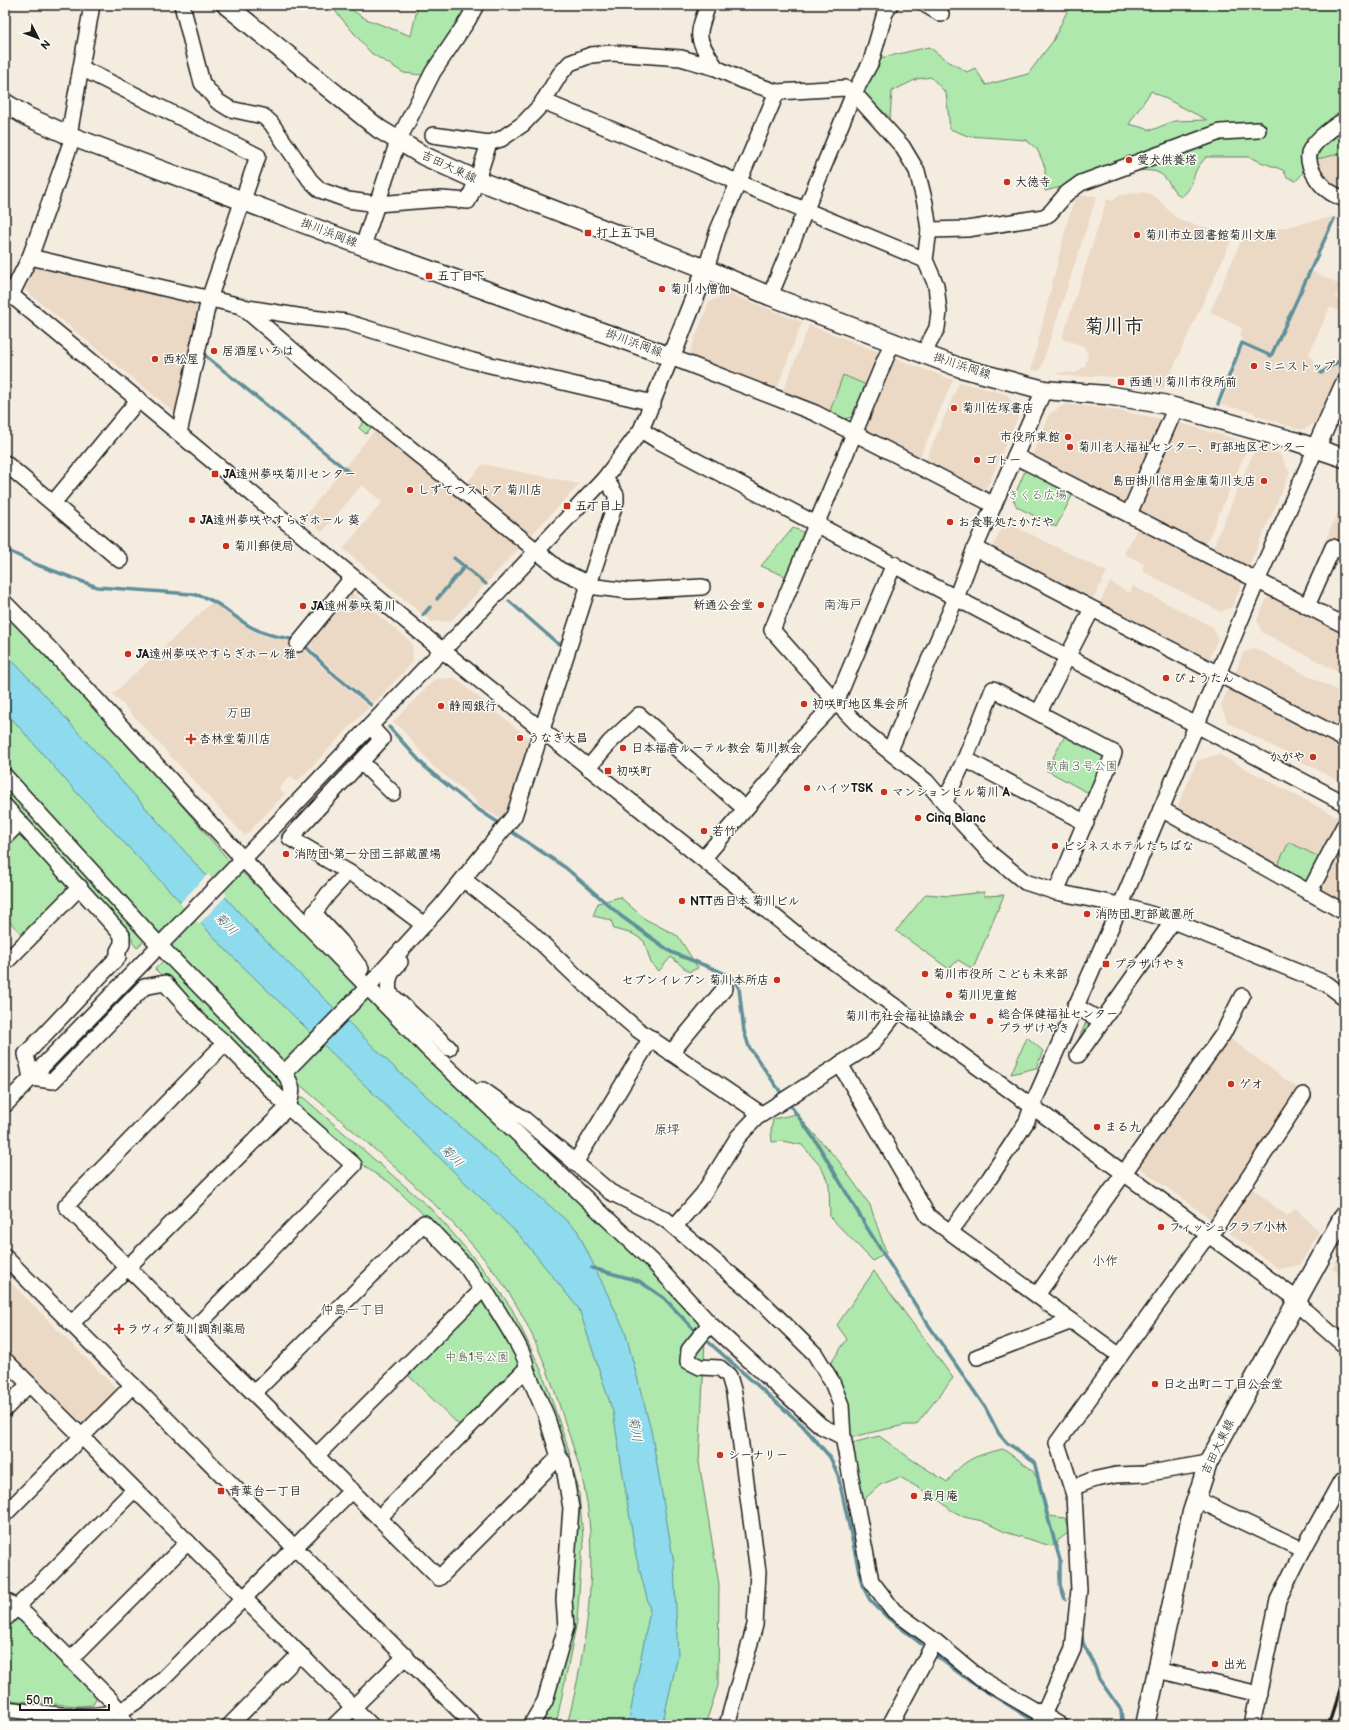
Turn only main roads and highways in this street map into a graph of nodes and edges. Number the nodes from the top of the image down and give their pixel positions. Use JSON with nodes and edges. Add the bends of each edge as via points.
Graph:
{"nodes":[{"id":1,"x":226,"y":5,"type":"edge"},
{"id":2,"x":5,"y":102,"type":"edge"},
{"id":3,"x":706,"y":269,"type":"junction"},
{"id":4,"x":1344,"y":384,"type":"edge"},
{"id":5,"x":1316,"y":448,"type":"junction"},
{"id":6,"x":1344,"y":458,"type":"edge"},
{"id":7,"x":1344,"y":1215,"type":"edge"},
{"id":8,"x":1145,"y":1725,"type":"edge"}],
"edges":[{"from":1,"to":3,"type":"main road","name":"吉田大東線","via":[[357,112],[398,141],[477,180]]},
{"from":2,"to":3,"type":"main road","name":"掛川浜岡線","via":[[28,117],[71,136],[363,246],[671,357]]},
{"from":3,"to":5,"type":"main road","name":"掛川浜岡線","via":[[770,296],[961,368],[1044,390],[1106,395],[1164,404]]},
{"from":4,"to":5,"type":"main road"},
{"from":5,"to":6,"type":"main road"},
{"from":7,"to":8,"type":"main road","name":"吉田大東線","via":[[1208,1463],[1192,1512]]}]}
